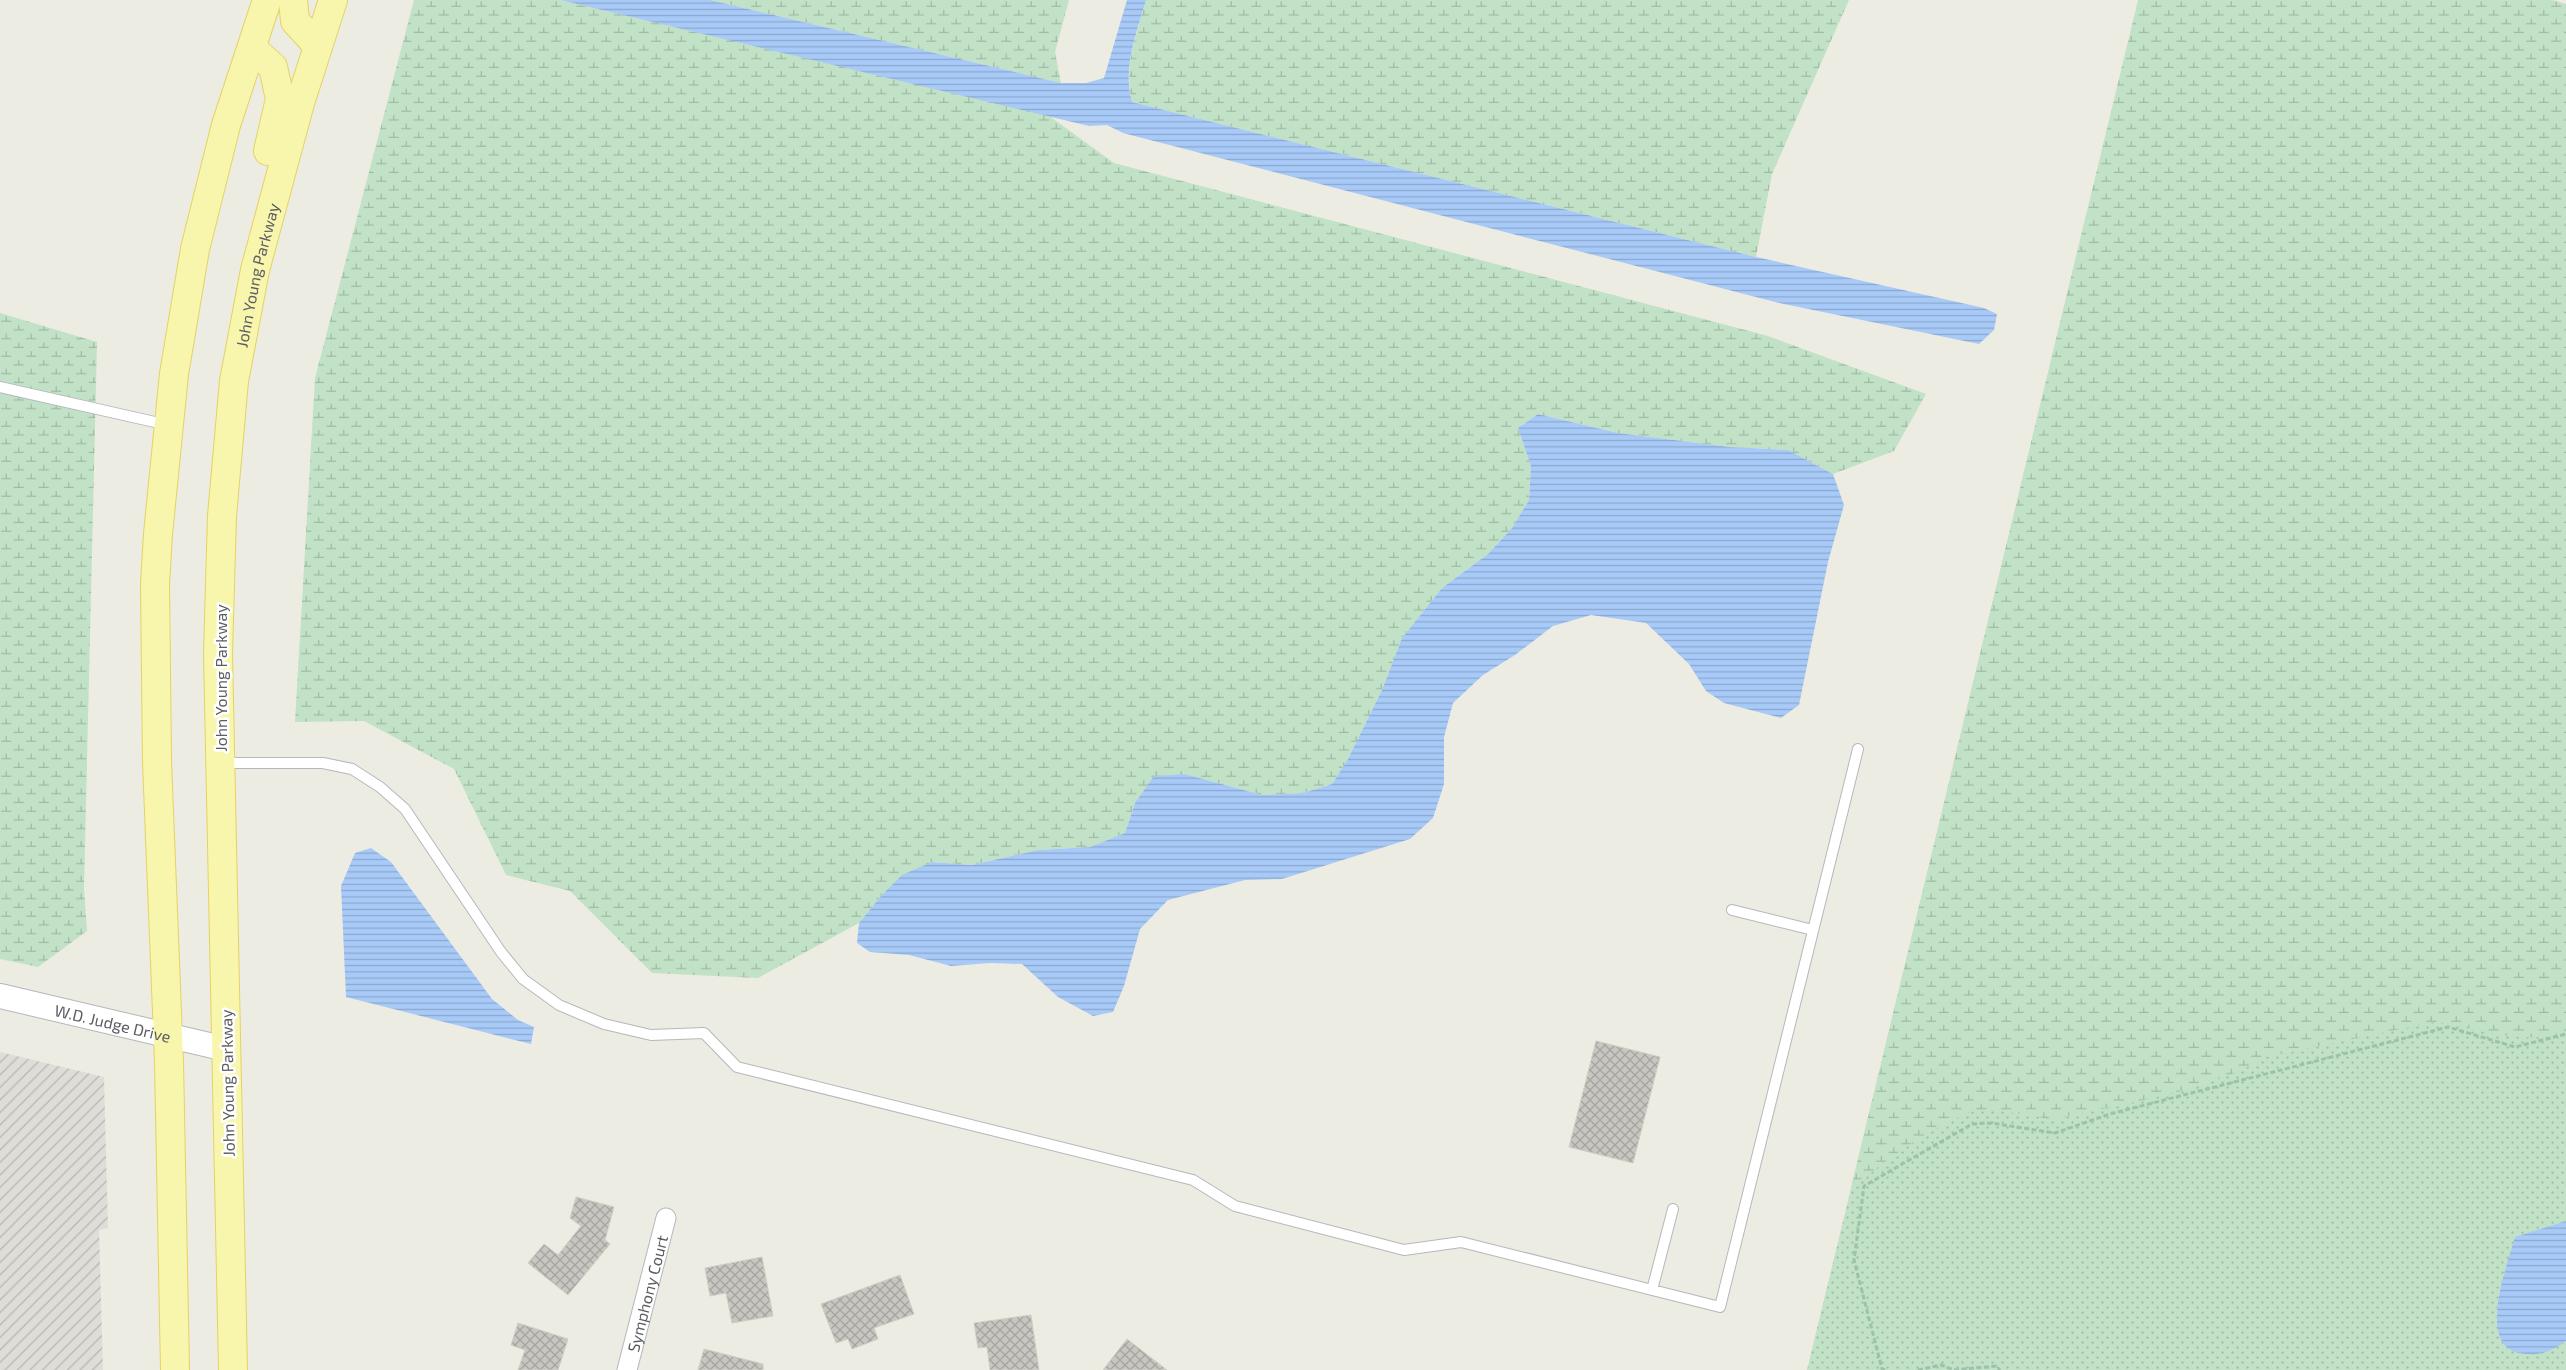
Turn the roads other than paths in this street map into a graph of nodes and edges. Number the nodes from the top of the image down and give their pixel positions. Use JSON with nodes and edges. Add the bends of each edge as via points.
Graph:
{"nodes":[{"id":1,"x":267,"y":0,"type":"edge"},
{"id":2,"x":293,"y":0,"type":"edge"},
{"id":3,"x":333,"y":0,"type":"edge"},
{"id":4,"x":318,"y":46,"type":"junction"},
{"id":5,"x":252,"y":48,"type":"junction"},
{"id":6,"x":0,"y":387,"type":"edge"},
{"id":7,"x":169,"y":425,"type":"junction"},
{"id":8,"x":225,"y":478,"type":"junction"},
{"id":9,"x":1858,"y":749,"type":"dead end"},
{"id":10,"x":221,"y":763,"type":"junction"},
{"id":11,"x":1732,"y":910,"type":"dead end"},
{"id":12,"x":1813,"y":930,"type":"junction"},
{"id":13,"x":0,"y":996,"type":"edge"},
{"id":14,"x":168,"y":1036,"type":"junction"},
{"id":15,"x":226,"y":1049,"type":"junction"},
{"id":16,"x":1673,"y":1209,"type":"dead end"},
{"id":17,"x":666,"y":1218,"type":"dead end"},
{"id":18,"x":1652,"y":1290,"type":"junction"},
{"id":19,"x":175,"y":1370,"type":"edge"},
{"id":20,"x":233,"y":1370,"type":"edge"},
{"id":21,"x":627,"y":1370,"type":"edge"}],
"edges":[{"from":1,"to":5,"type":"main road"},
{"from":2,"to":4,"type":"main road","via":[[295,21]]},
{"from":3,"to":4,"type":"main road","name":"John Young Parkway"},
{"from":4,"to":8,"type":"main road","name":"John Young Parkway","via":[[255,270],[234,381]]},
{"from":5,"to":7,"type":"main road","via":[[226,124],[195,249],[174,374]]},
{"from":5,"to":8,"type":"main road","via":[[273,67],[280,99],[235,292],[213,429]]},
{"from":6,"to":7,"type":"lane"},
{"from":7,"to":14,"type":"main road","via":[[155,584],[156,762]]},
{"from":8,"to":10,"type":"main road","name":"John Young Parkway","via":[[218,653]]},
{"from":9,"to":12,"type":"lane"},
{"from":10,"to":15,"type":"main road","name":"John Young Parkway"},
{"from":10,"to":18,"type":"lane","via":[[323,762],[352,769],[380,787],[404,809],[501,952],[523,979],[560,1005],[604,1024],[651,1035],[704,1033],[737,1067],[1193,1180],[1235,1206],[1404,1250],[1461,1242]]},
{"from":11,"to":12,"type":"lane"},
{"from":12,"to":18,"type":"lane","via":[[1720,1308]]},
{"from":13,"to":14,"type":"street","name":"W.D. Judge Drive"},
{"from":14,"to":15,"type":"street","name":"W.D. Judge Drive"},
{"from":14,"to":19,"type":"main road"},
{"from":15,"to":20,"type":"main road","name":"John Young Parkway"},
{"from":16,"to":18,"type":"lane"},
{"from":17,"to":21,"type":"street","name":"Symphony Court"}]}
